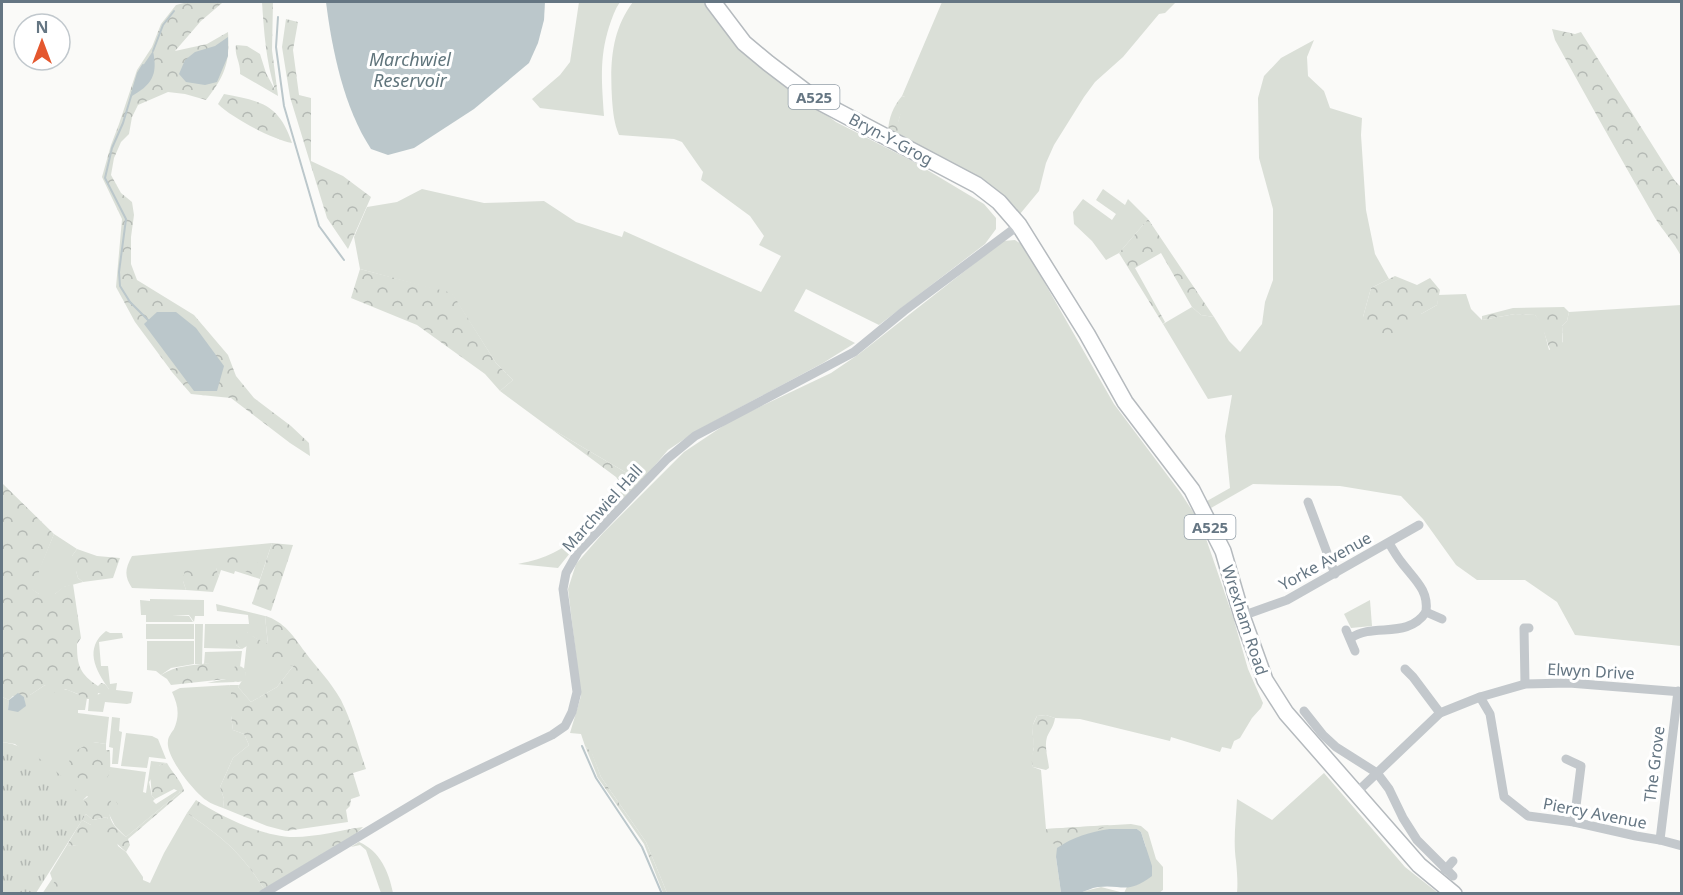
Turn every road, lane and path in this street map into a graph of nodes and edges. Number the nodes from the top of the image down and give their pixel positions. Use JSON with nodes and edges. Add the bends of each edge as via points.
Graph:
{"nodes":[{"id":1,"x":713,"y":2,"type":"edge"},
{"id":2,"x":1018,"y":225,"type":"junction"},
{"id":3,"x":1308,"y":502,"type":"dead end"},
{"id":4,"x":1419,"y":525,"type":"dead end"},
{"id":5,"x":1389,"y":543,"type":"junction"},
{"id":6,"x":1335,"y":574,"type":"junction"},
{"id":7,"x":1426,"y":612,"type":"junction"},
{"id":8,"x":1242,"y":616,"type":"junction"},
{"id":9,"x":1442,"y":619,"type":"dead end"},
{"id":10,"x":1524,"y":628,"type":"dead end"},
{"id":11,"x":1355,"y":651,"type":"dead end"},
{"id":12,"x":1413,"y":672,"type":"dead end"},
{"id":13,"x":1525,"y":684,"type":"junction"},
{"id":14,"x":1680,"y":692,"type":"edge"},
{"id":15,"x":1480,"y":697,"type":"junction"},
{"id":16,"x":1304,"y":711,"type":"dead end"},
{"id":17,"x":1440,"y":713,"type":"junction"},
{"id":18,"x":1323,"y":718,"type":"dead end"},
{"id":19,"x":1314,"y":724,"type":"junction"},
{"id":20,"x":1566,"y":759,"type":"dead end"},
{"id":21,"x":1377,"y":773,"type":"junction"},
{"id":22,"x":1356,"y":793,"type":"junction"},
{"id":23,"x":1574,"y":822,"type":"junction"},
{"id":24,"x":1660,"y":840,"type":"junction"},
{"id":25,"x":1682,"y":846,"type":"edge"},
{"id":26,"x":1454,"y":861,"type":"dead end"},
{"id":27,"x":263,"y":894,"type":"edge"},
{"id":28,"x":1454,"y":894,"type":"edge"}],
"edges":[{"from":1,"to":2,"type":"main road","name":"Bryn-Y-Grog","number":"A525","via":[[744,42],[818,101],[977,185],[999,202]]},
{"from":2,"to":8,"type":"main road","name":"Wrexham Road","number":"A525","via":[[1125,402],[1192,490],[1222,551]]},
{"from":2,"to":27,"type":"street","name":"Marchwiel Hall","via":[[854,352],[695,436],[578,552],[566,573],[563,589],[577,692],[565,726],[438,789]]},
{"from":3,"to":6,"type":"street","via":[[1322,523]]},
{"from":4,"to":5,"type":"street","name":"Yorke Avenue"},
{"from":5,"to":6,"type":"street","name":"Yorke Avenue"},
{"from":5,"to":7,"type":"street","via":[[1422,587]]},
{"from":6,"to":8,"type":"street","name":"Yorke Avenue","via":[[1287,600]]},
{"from":7,"to":9,"type":"street"},
{"from":7,"to":11,"type":"street","via":[[1416,624],[1405,629],[1349,634]]},
{"from":8,"to":22,"type":"main road","name":"Wrexham Road","number":"A525","via":[[1265,680],[1280,704]]},
{"from":10,"to":13,"type":"street"},
{"from":12,"to":17,"type":"street"},
{"from":13,"to":14,"type":"street","name":"Elwyn Drive","via":[[1569,683]]},
{"from":13,"to":15,"type":"street","name":"Elwyn Drive"},
{"from":14,"to":24,"type":"street","name":"The Grove"},
{"from":15,"to":17,"type":"street","name":"Elwyn Drive"},
{"from":15,"to":23,"type":"street","name":"Piercy Avenue","via":[[1490,714],[1504,797],[1528,816]]},
{"from":16,"to":19,"type":"street"},
{"from":17,"to":21,"type":"street","name":"Elwyn Drive"},
{"from":18,"to":19,"type":"street"},
{"from":19,"to":21,"type":"street","via":[[1336,747]]},
{"from":20,"to":23,"type":"street","via":[[1586,766]]},
{"from":21,"to":22,"type":"street","name":"Elwyn Drive"},
{"from":21,"to":26,"type":"street","via":[[1417,840],[1449,873]]},
{"from":22,"to":28,"type":"main road","name":"Wrexham Road","number":"A525","via":[[1419,865]]},
{"from":23,"to":24,"type":"street","name":"Piercy Avenue"},
{"from":24,"to":25,"type":"street","name":"Piercy Avenue"}]}
